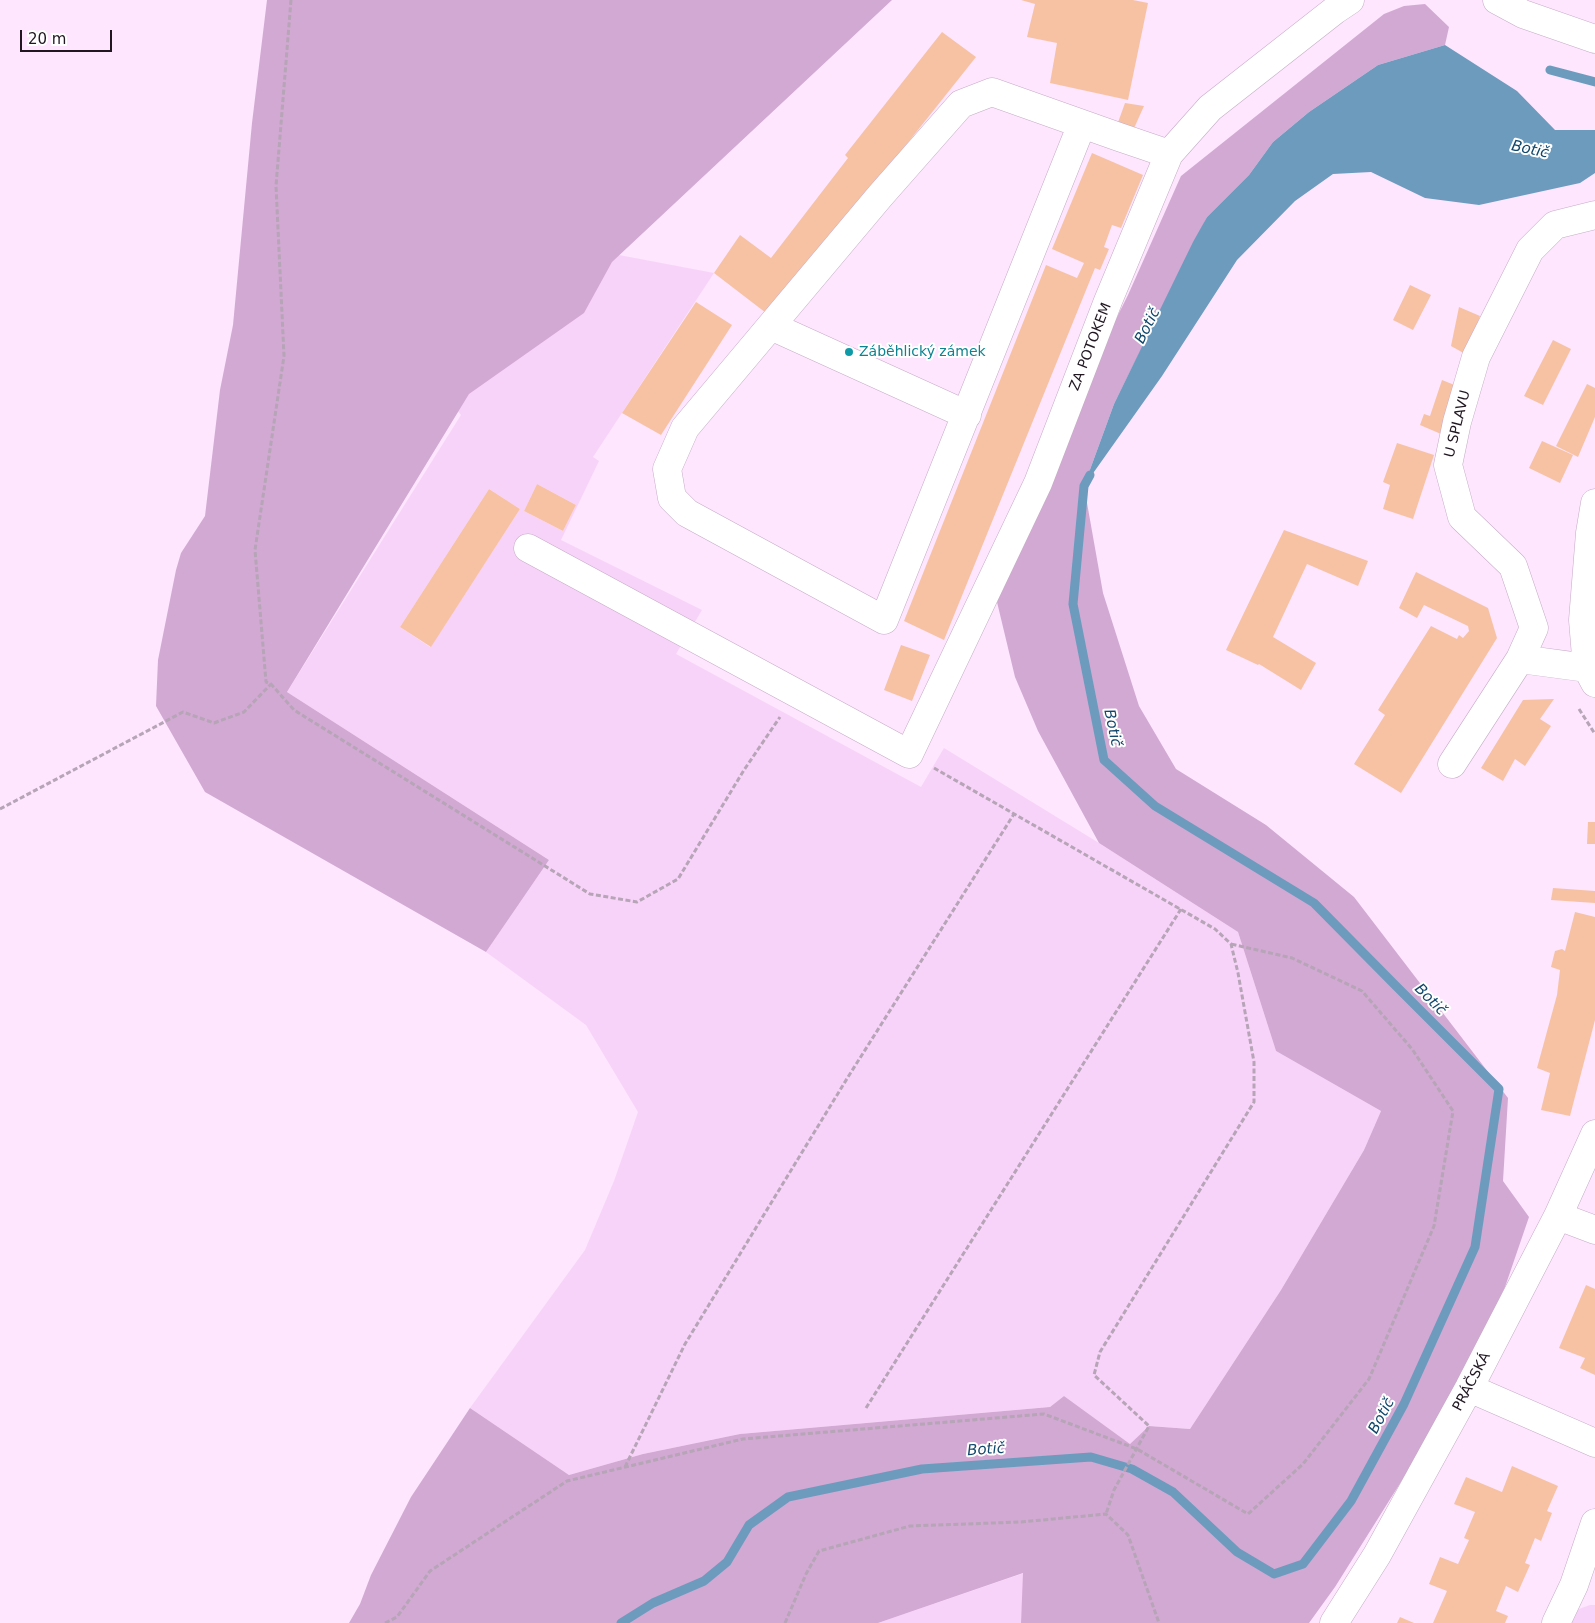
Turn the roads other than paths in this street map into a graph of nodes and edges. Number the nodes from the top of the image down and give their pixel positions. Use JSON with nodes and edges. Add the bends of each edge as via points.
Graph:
{"nodes":[{"id":1,"x":1350,"y":0,"type":"edge"},
{"id":2,"x":1497,"y":0,"type":"edge"},
{"id":3,"x":1527,"y":7,"type":"edge"},
{"id":4,"x":1595,"y":39,"type":"edge"},
{"id":5,"x":1082,"y":124,"type":"junction"},
{"id":6,"x":1169,"y":154,"type":"junction"},
{"id":7,"x":1595,"y":215,"type":"edge"},
{"id":8,"x":771,"y":326,"type":"junction"},
{"id":9,"x":967,"y":415,"type":"junction"},
{"id":10,"x":1595,"y":503,"type":"edge"},
{"id":11,"x":528,"y":548,"type":"dead end"},
{"id":12,"x":1520,"y":659,"type":"junction"},
{"id":13,"x":1592,"y":674,"type":"edge"},
{"id":14,"x":1452,"y":764,"type":"dead end"},
{"id":15,"x":1594,"y":1142,"type":"edge"},
{"id":16,"x":1558,"y":1216,"type":"junction"},
{"id":17,"x":1595,"y":1230,"type":"edge"},
{"id":18,"x":1469,"y":1388,"type":"junction"},
{"id":19,"x":1595,"y":1443,"type":"edge"},
{"id":20,"x":1595,"y":1523,"type":"edge"},
{"id":21,"x":1584,"y":1589,"type":"edge"},
{"id":22,"x":1334,"y":1623,"type":"edge"},
{"id":23,"x":1556,"y":1623,"type":"edge"}],
"edges":[{"from":1,"to":6,"type":"street","name":"ZA POTOKEM","via":[[1210,108]]},
{"from":2,"to":3,"type":"street"},
{"from":3,"to":4,"type":"street"},
{"from":5,"to":6,"type":"street"},
{"from":5,"to":8,"type":"street","via":[[992,92],[961,104]]},
{"from":5,"to":9,"type":"street"},
{"from":6,"to":11,"type":"street","name":"ZA POTOKEM","via":[[1038,483],[909,754]]},
{"from":7,"to":12,"type":"street","name":"U SPLAVU","via":[[1555,225],[1530,250],[1476,358],[1448,465],[1462,517],[1513,566],[1534,628]]},
{"from":8,"to":9,"type":"street"},
{"from":8,"to":9,"type":"street","via":[[685,428],[667,469],[672,498],[687,513],[884,620]]},
{"from":10,"to":13,"type":"street","via":[[1583,620]]},
{"from":12,"to":13,"type":"street"},
{"from":12,"to":14,"type":"street","name":"U SPLAVU"},
{"from":15,"to":16,"type":"street","name":"PRÁČSKÁ"},
{"from":16,"to":17,"type":"street"},
{"from":16,"to":18,"type":"street","name":"PRÁČSKÁ"},
{"from":18,"to":19,"type":"street"},
{"from":18,"to":22,"type":"street","name":"PRÁČSKÁ","via":[[1377,1555]]},
{"from":20,"to":21,"type":"street"},
{"from":21,"to":23,"type":"street"}]}
